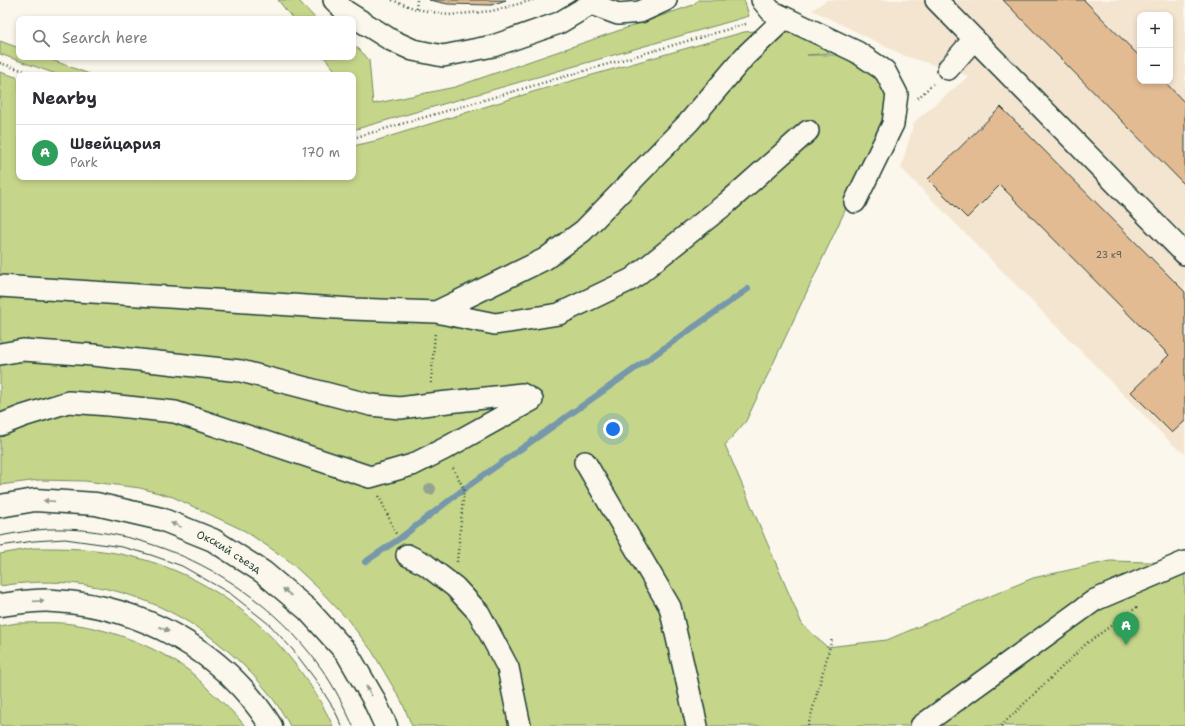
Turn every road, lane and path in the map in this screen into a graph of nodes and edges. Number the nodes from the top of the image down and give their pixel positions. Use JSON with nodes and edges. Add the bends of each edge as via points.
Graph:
{"nodes":[{"id":1,"x":334,"y":0,"type":"edge"},
{"id":2,"x":392,"y":0,"type":"edge"},
{"id":3,"x":417,"y":0,"type":"edge"},
{"id":4,"x":533,"y":0,"type":"edge"},
{"id":5,"x":666,"y":0,"type":"edge"},
{"id":6,"x":936,"y":0,"type":"edge"},
{"id":7,"x":593,"y":2,"type":"edge"},
{"id":8,"x":416,"y":9,"type":"junction"},
{"id":9,"x":773,"y":10,"type":"edge"},
{"id":10,"x":353,"y":16,"type":"edge"},
{"id":11,"x":356,"y":18,"type":"edge"},
{"id":12,"x":974,"y":40,"type":"junction"},
{"id":13,"x":0,"y":63,"type":"edge"},
{"id":14,"x":948,"y":69,"type":"joint"},
{"id":15,"x":28,"y":72,"type":"edge"},
{"id":16,"x":893,"y":124,"type":"junction"},
{"id":17,"x":808,"y":131,"type":"dead end"},
{"id":18,"x":356,"y":137,"type":"edge"},
{"id":19,"x":854,"y":202,"type":"dead end"},
{"id":20,"x":1185,"y":254,"type":"edge"},
{"id":21,"x":0,"y":286,"type":"edge"},
{"id":22,"x":436,"y":312,"type":"junction"},
{"id":23,"x":0,"y":354,"type":"edge"},
{"id":24,"x":0,"y":425,"type":"edge"},
{"id":25,"x":584,"y":462,"type":"dead end"},
{"id":26,"x":370,"y":477,"type":"junction"},
{"id":27,"x":0,"y":506,"type":"edge"},
{"id":28,"x":407,"y":555,"type":"joint"},
{"id":29,"x":1185,"y":562,"type":"edge"},
{"id":30,"x":1142,"y":603,"type":"dead end"},
{"id":31,"x":0,"y":605,"type":"edge"},
{"id":32,"x":832,"y":639,"type":"dead end"},
{"id":33,"x":271,"y":726,"type":"edge"},
{"id":34,"x":386,"y":726,"type":"edge"},
{"id":35,"x":520,"y":726,"type":"edge"},
{"id":36,"x":697,"y":726,"type":"edge"},
{"id":37,"x":808,"y":726,"type":"edge"},
{"id":38,"x":922,"y":726,"type":"edge"},
{"id":39,"x":1001,"y":726,"type":"edge"}],
"edges":[{"from":1,"to":10,"type":"street"},
{"from":2,"to":8,"type":"path"},
{"from":3,"to":8,"type":"path"},
{"from":4,"to":8,"type":"path","via":[[492,11],[449,15]]},
{"from":5,"to":7,"type":"street","via":[[640,12],[618,14]]},
{"from":6,"to":12,"type":"street"},
{"from":7,"to":11,"type":"street","via":[[559,23],[493,46],[443,56],[413,50],[391,40]]},
{"from":9,"to":16,"type":"street","via":[[857,52],[885,71],[897,94]]},
{"from":9,"to":18,"type":"path","via":[[750,23]]},
{"from":9,"to":22,"type":"street","via":[[745,56],[689,122],[583,231],[545,259]]},
{"from":12,"to":14,"type":"street"},
{"from":12,"to":20,"type":"street"},
{"from":13,"to":15,"type":"path"},
{"from":14,"to":16,"type":"path"},
{"from":16,"to":19,"type":"street"},
{"from":17,"to":22,"type":"street","via":[[728,202],[632,279],[559,314],[495,324]]},
{"from":21,"to":22,"type":"street","via":[[352,310]]},
{"from":23,"to":26,"type":"street","via":[[23,350],[85,354],[241,371],[371,405],[400,408],[522,394],[532,400],[444,450],[412,465]]},
{"from":24,"to":26,"type":"street","via":[[68,402],[175,412]]},
{"from":25,"to":36,"type":"street","via":[[670,607]]},
{"from":26,"to":28,"type":"path"},
{"from":34,"to":27,"type":"main road","name":"Окский съезд","one_way":true,"via":[[347,653],[308,610],[263,572],[213,540],[161,519],[96,504],[35,500]]},
{"from":28,"to":35,"type":"street","via":[[425,564],[455,587],[478,613],[508,668]]},
{"from":29,"to":38,"type":"street","via":[[1095,600]]},
{"from":30,"to":39,"type":"path","via":[[1087,643]]},
{"from":31,"to":33,"type":"main road","one_way":true,"via":[[53,600],[109,608],[145,620],[199,649],[242,688]]},
{"from":32,"to":37,"type":"path"}]}
